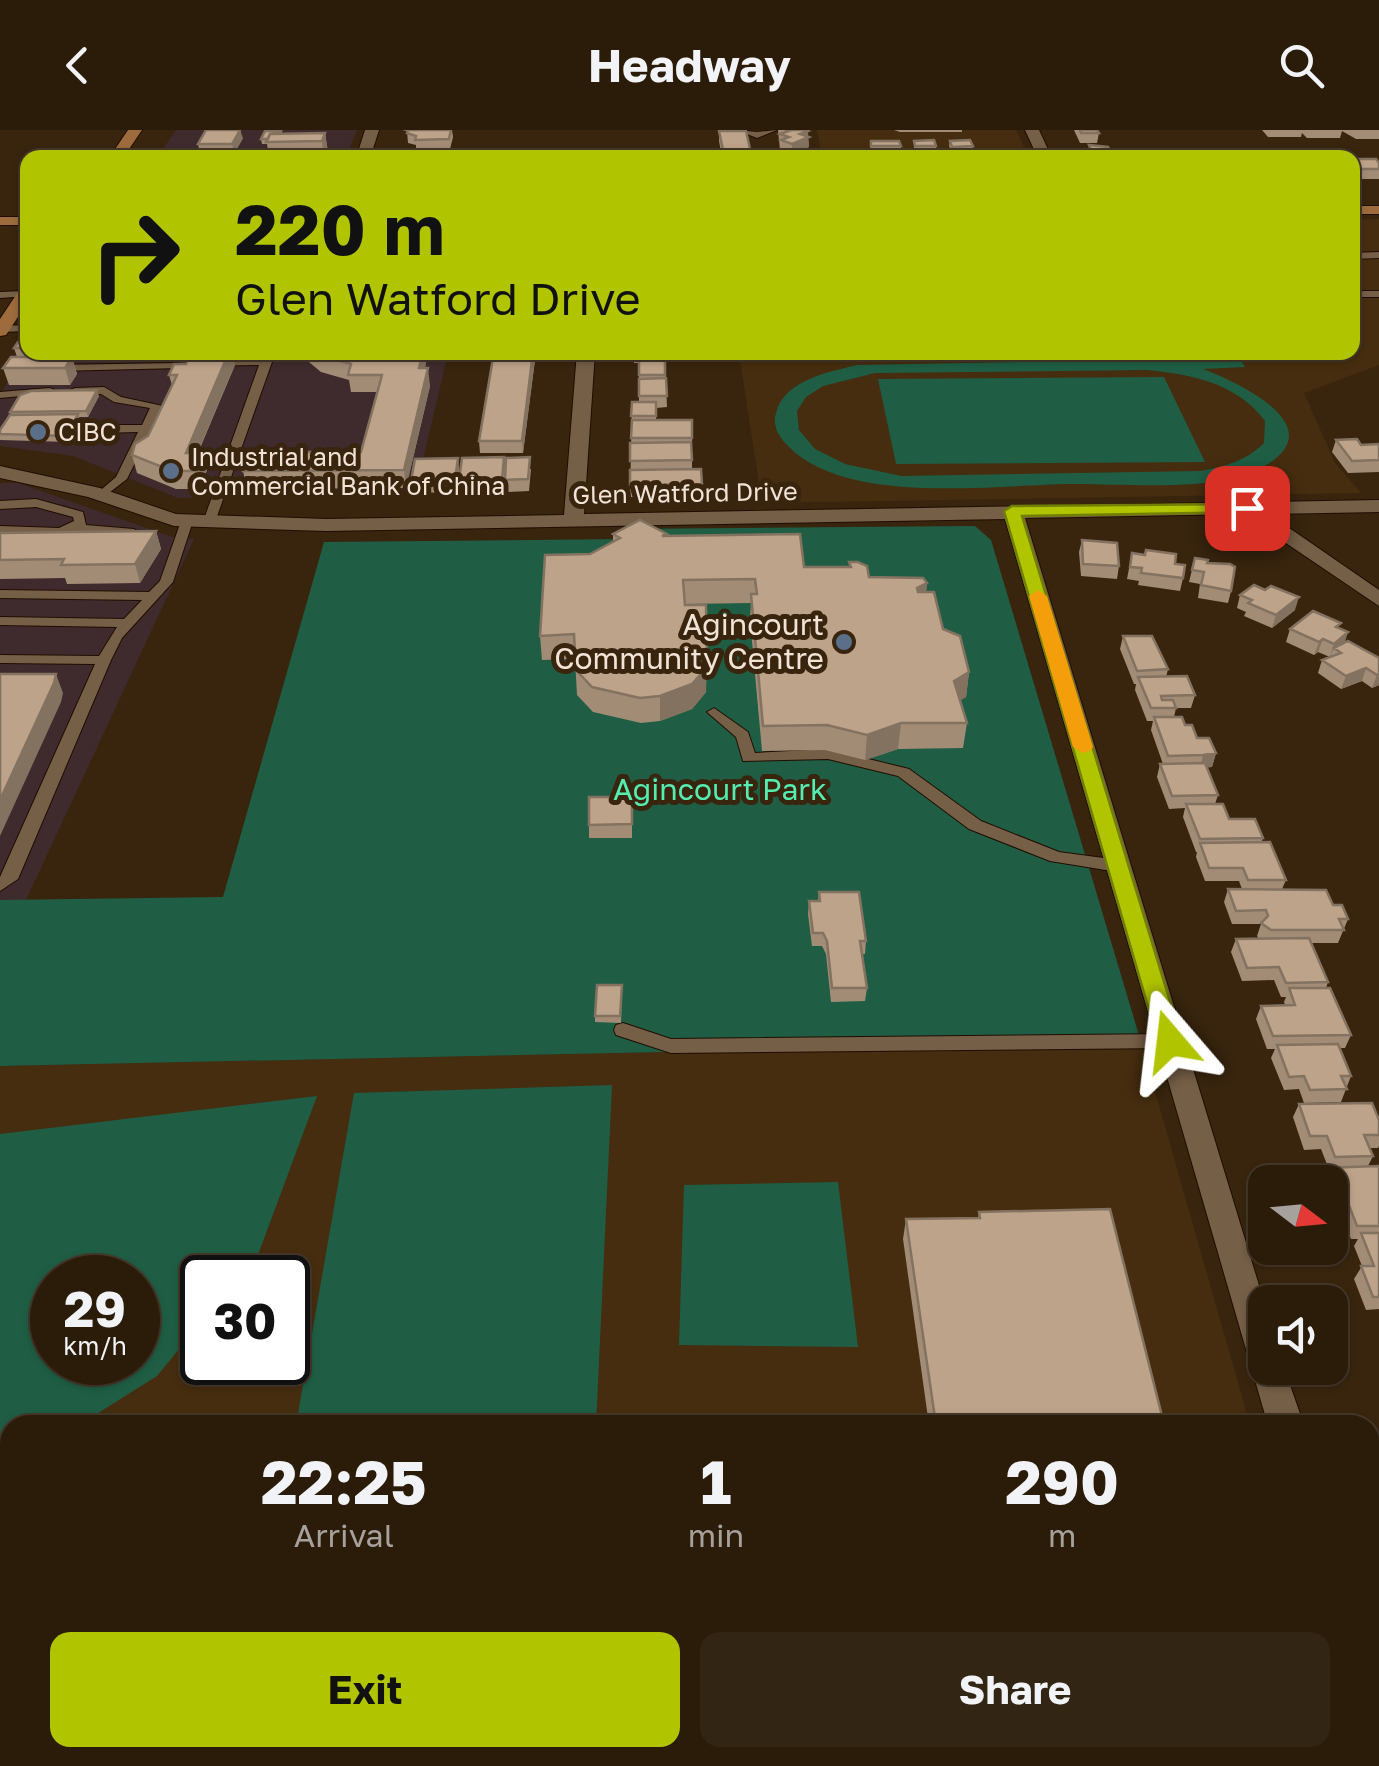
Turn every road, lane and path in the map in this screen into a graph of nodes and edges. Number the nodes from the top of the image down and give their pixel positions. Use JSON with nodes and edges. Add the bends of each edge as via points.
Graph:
{"nodes":[{"id":1,"x":741,"y":130,"type":"edge"},
{"id":2,"x":770,"y":132,"type":"edge"},
{"id":3,"x":766,"y":150,"type":"edge"},
{"id":4,"x":20,"y":300,"type":"edge"},
{"id":5,"x":1,"y":330,"type":"edge"},
{"id":6,"x":193,"y":360,"type":"edge"},
{"id":7,"x":585,"y":360,"type":"edge"},
{"id":8,"x":177,"y":366,"type":"edge"},
{"id":9,"x":47,"y":368,"type":"edge"},
{"id":10,"x":0,"y":394,"type":"edge"},
{"id":11,"x":146,"y":428,"type":"junction"},
{"id":12,"x":99,"y":429,"type":"dead end"},
{"id":13,"x":0,"y":472,"type":"edge"},
{"id":14,"x":95,"y":493,"type":"junction"},
{"id":15,"x":0,"y":505,"type":"edge"},
{"id":16,"x":1379,"y":506,"type":"edge"},
{"id":17,"x":1247,"y":508,"type":"junction"},
{"id":18,"x":62,"y":511,"type":"junction"},
{"id":19,"x":1012,"y":511,"type":"junction"},
{"id":20,"x":187,"y":521,"type":"junction"},
{"id":21,"x":574,"y":521,"type":"junction"},
{"id":22,"x":209,"y":522,"type":"junction"},
{"id":23,"x":73,"y":528,"type":"junction"},
{"id":24,"x":0,"y":530,"type":"edge"},
{"id":25,"x":134,"y":533,"type":"edge"},
{"id":26,"x":0,"y":594,"type":"edge"},
{"id":27,"x":153,"y":596,"type":"junction"},
{"id":28,"x":1379,"y":600,"type":"edge"},
{"id":29,"x":0,"y":621,"type":"edge"},
{"id":30,"x":128,"y":624,"type":"junction"},
{"id":31,"x":0,"y":658,"type":"edge"},
{"id":32,"x":104,"y":660,"type":"junction"},
{"id":33,"x":714,"y":712,"type":"dead end"},
{"id":34,"x":1118,"y":866,"type":"junction"},
{"id":35,"x":0,"y":885,"type":"edge"},
{"id":36,"x":623,"y":1030,"type":"dead end"},
{"id":37,"x":1170,"y":1041,"type":"junction"},
{"id":38,"x":1248,"y":1304,"type":"edge"},
{"id":39,"x":1273,"y":1385,"type":"edge"},
{"id":40,"x":1283,"y":1415,"type":"edge"}],
"edges":[{"from":1,"to":2,"type":"lane"},
{"from":2,"to":3,"type":"lane"},
{"from":4,"to":5,"type":"main road"},
{"from":6,"to":22,"type":"lane","via":[[266,362]]},
{"from":7,"to":21,"type":"street"},
{"from":8,"to":9,"type":"lane"},
{"from":10,"to":11,"type":"lane","via":[[104,390],[118,400],[157,406]]},
{"from":11,"to":12,"type":"lane"},
{"from":11,"to":14,"type":"lane","via":[[121,479]]},
{"from":13,"to":14,"type":"street","name":"Glen Watford Drive"},
{"from":14,"to":18,"type":"lane"},
{"from":14,"to":20,"type":"street","name":"Glen Watford Drive"},
{"from":15,"to":18,"type":"lane","via":[[36,503]]},
{"from":16,"to":17,"type":"street","name":"Glen Watford Drive"},
{"from":17,"to":19,"type":"street","name":"Glen Watford Drive"},
{"from":17,"to":28,"type":"street"},
{"from":18,"to":23,"type":"lane","via":[[78,515]]},
{"from":19,"to":21,"type":"street","name":"Glen Watford Drive"},
{"from":19,"to":34,"type":"street"},
{"from":20,"to":22,"type":"street","name":"Glen Watford Drive"},
{"from":20,"to":27,"type":"lane","via":[[166,582]]},
{"from":21,"to":22,"type":"street","name":"Glen Watford Drive"},
{"from":23,"to":24,"type":"lane"},
{"from":23,"to":25,"type":"lane"},
{"from":26,"to":27,"type":"lane"},
{"from":27,"to":30,"type":"lane"},
{"from":29,"to":30,"type":"lane"},
{"from":30,"to":32,"type":"lane"},
{"from":31,"to":32,"type":"lane"},
{"from":32,"to":35,"type":"lane","via":[[10,879]]},
{"from":33,"to":34,"type":"lane","via":[[743,735],[748,758],[828,754],[903,772],[975,826],[1056,857]]},
{"from":34,"to":37,"type":"street"},
{"from":36,"to":37,"type":"lane","via":[[671,1046]]},
{"from":37,"to":38,"type":"street"},
{"from":39,"to":40,"type":"street"}]}
